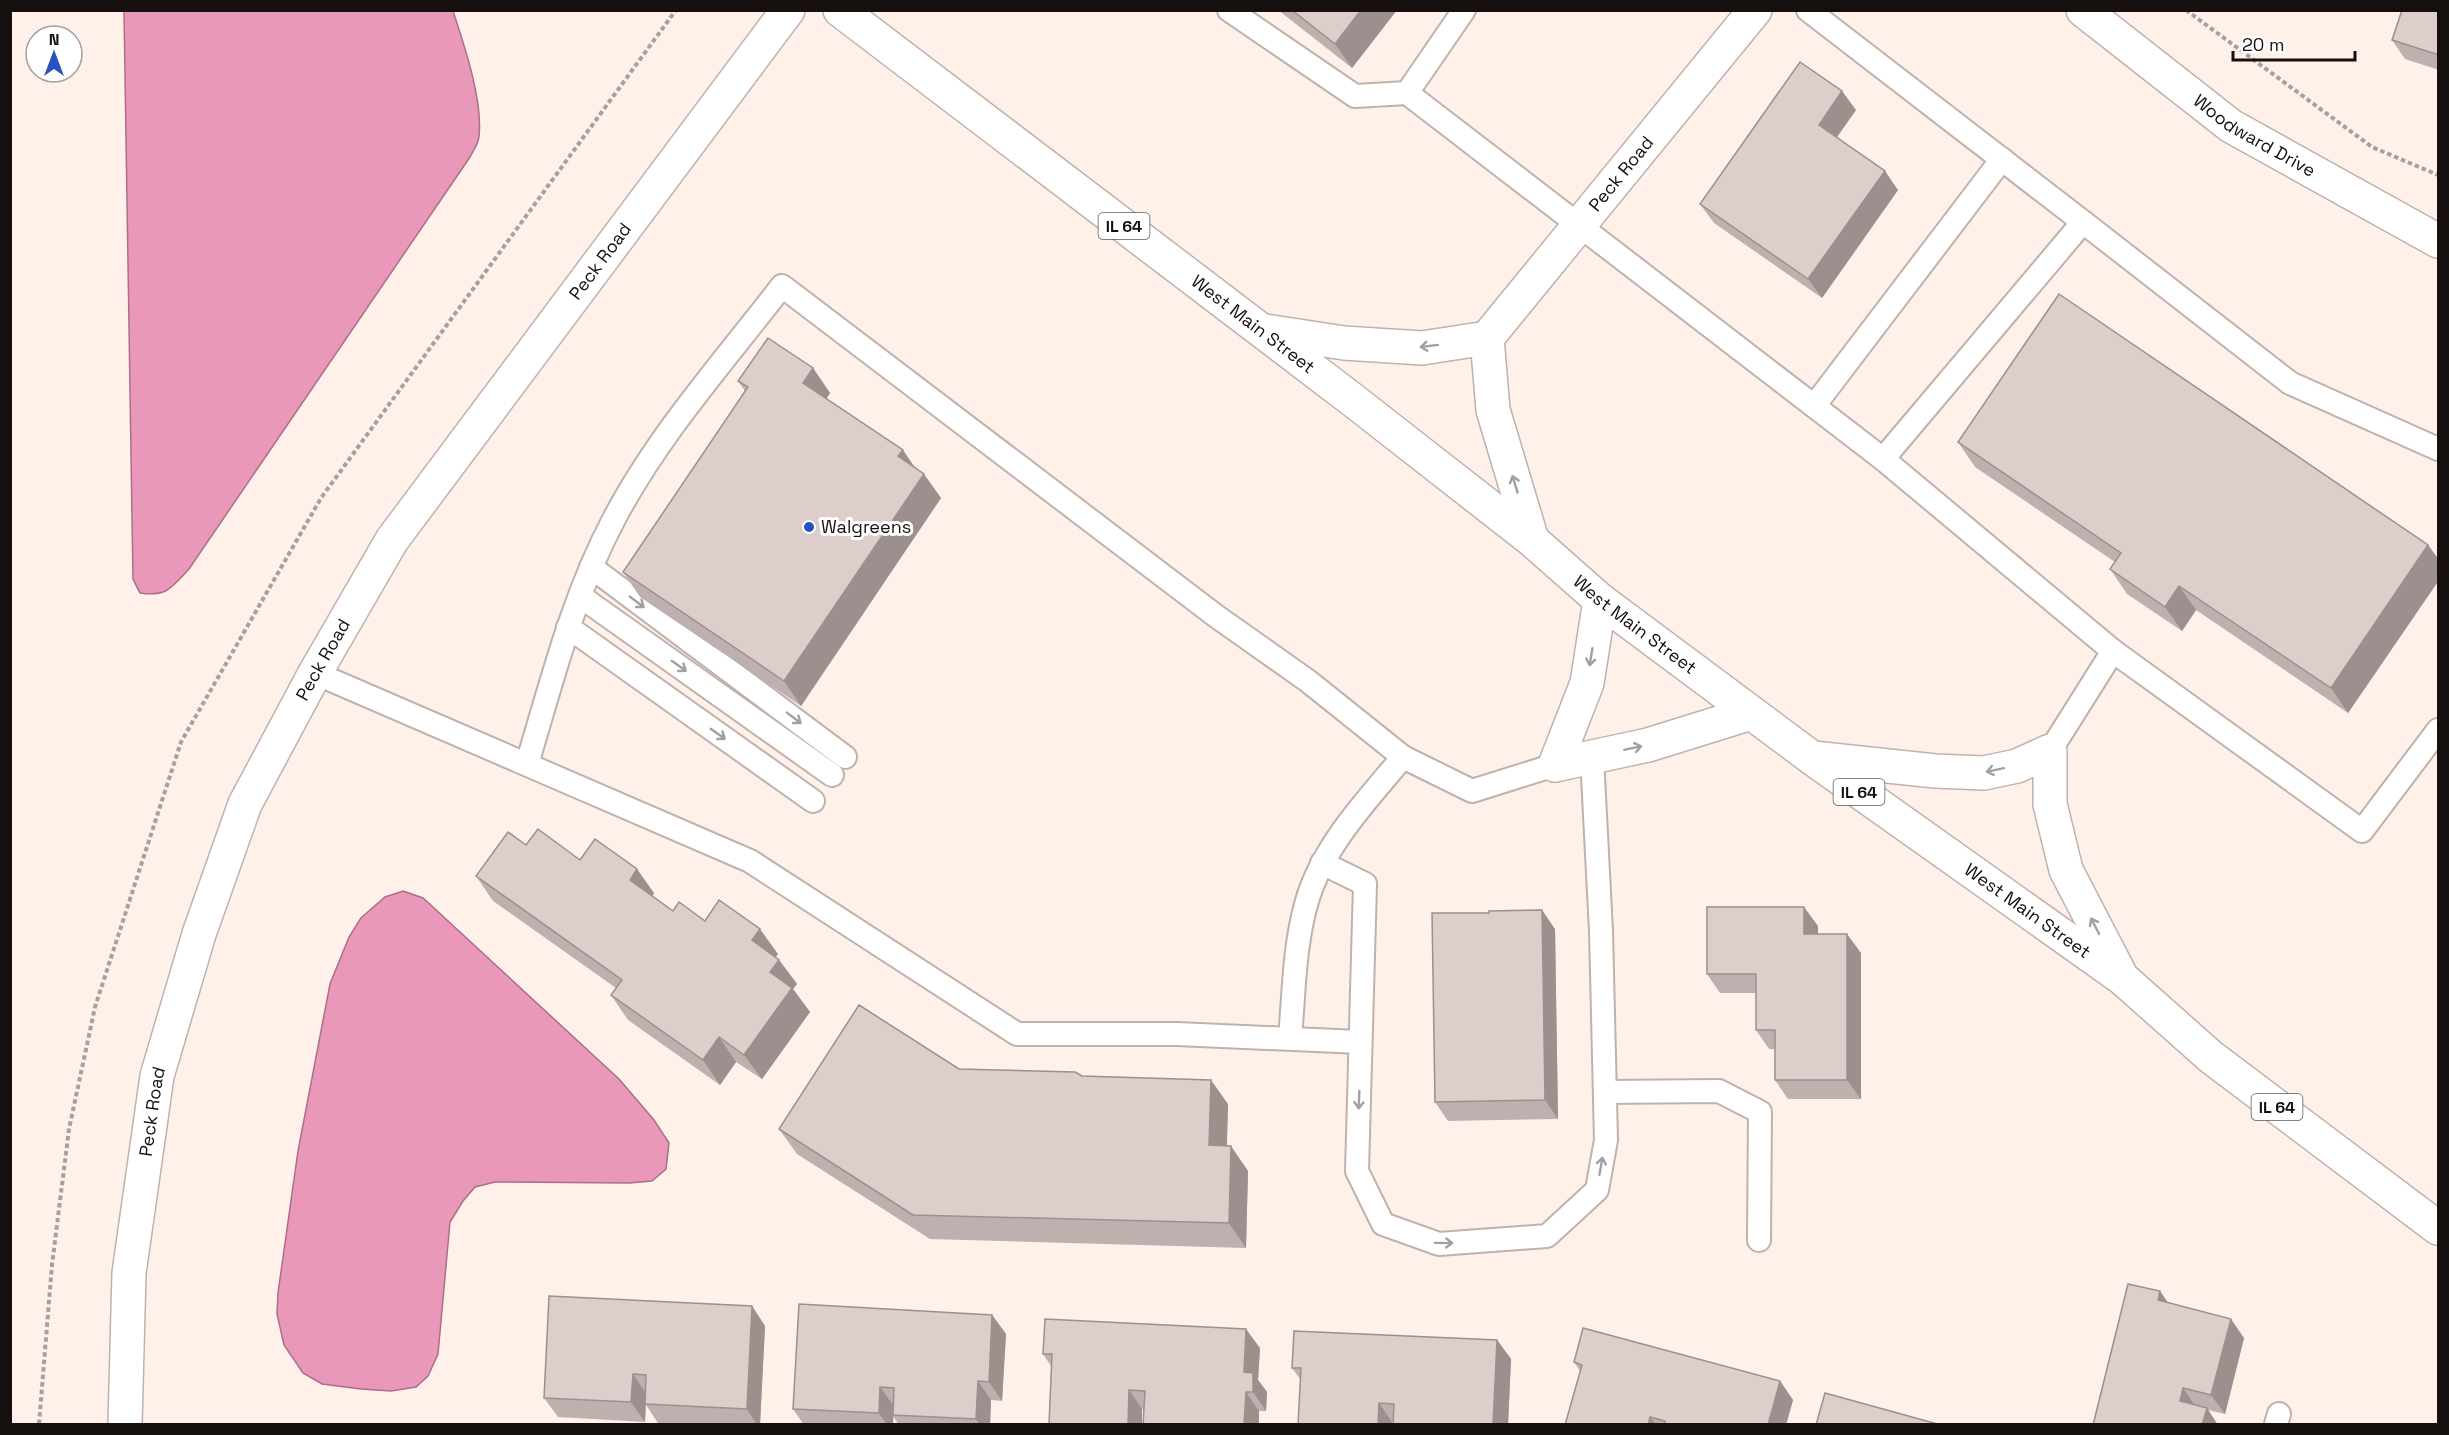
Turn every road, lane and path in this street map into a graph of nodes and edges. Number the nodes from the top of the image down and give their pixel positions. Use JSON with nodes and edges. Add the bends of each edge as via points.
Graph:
{"nodes":[{"id":1,"x":788,"y":10,"type":"edge"},
{"id":2,"x":840,"y":10,"type":"edge"},
{"id":3,"x":1229,"y":10,"type":"edge"},
{"id":4,"x":1464,"y":10,"type":"edge"},
{"id":5,"x":1755,"y":10,"type":"edge"},
{"id":6,"x":1808,"y":10,"type":"edge"},
{"id":7,"x":2083,"y":10,"type":"edge"},
{"id":8,"x":2186,"y":10,"type":"edge"},
{"id":9,"x":1407,"y":93,"type":"junction"},
{"id":10,"x":2001,"y":159,"type":"junction"},
{"id":11,"x":2439,"y":175,"type":"edge"},
{"id":12,"x":2083,"y":222,"type":"junction"},
{"id":13,"x":1578,"y":226,"type":"junction"},
{"id":14,"x":2439,"y":241,"type":"edge"},
{"id":15,"x":1262,"y":330,"type":"junction"},
{"id":16,"x":1487,"y":338,"type":"junction"},
{"id":17,"x":1814,"y":406,"type":"junction"},
{"id":18,"x":2439,"y":449,"type":"edge"},
{"id":19,"x":1883,"y":459,"type":"junction"},
{"id":20,"x":1532,"y":540,"type":"junction"},
{"id":21,"x":591,"y":567,"type":"junction"},
{"id":22,"x":580,"y":596,"type":"junction"},
{"id":23,"x":1600,"y":600,"type":"junction"},
{"id":24,"x":568,"y":627,"type":"junction"},
{"id":25,"x":2113,"y":651,"type":"junction"},
{"id":26,"x":315,"y":673,"type":"junction"},
{"id":27,"x":1751,"y":713,"type":"junction"},
{"id":28,"x":2439,"y":730,"type":"edge"},
{"id":29,"x":2050,"y":751,"type":"junction"},
{"id":30,"x":1403,"y":757,"type":"junction"},
{"id":31,"x":1592,"y":757,"type":"junction"},
{"id":32,"x":1812,"y":758,"type":"junction"},
{"id":33,"x":528,"y":764,"type":"junction"},
{"id":34,"x":1556,"y":765,"type":"junction"},
{"id":35,"x":813,"y":801,"type":"dead end"},
{"id":36,"x":1322,"y":863,"type":"junction"},
{"id":37,"x":2122,"y":978,"type":"junction"},
{"id":38,"x":1290,"y":1038,"type":"junction"},
{"id":39,"x":1360,"y":1042,"type":"junction"},
{"id":40,"x":1605,"y":1092,"type":"junction"},
{"id":41,"x":2439,"y":1228,"type":"edge"},
{"id":42,"x":1760,"y":1240,"type":"dead end"},
{"id":43,"x":125,"y":1425,"type":"edge"}],
"edges":[{"from":1,"to":26,"type":"main road","name":"Peck Road","via":[[392,540]]},
{"from":2,"to":15,"type":"main road","name":"West Main Street","number":"IL 64"},
{"from":3,"to":9,"type":"lane","via":[[1355,96]]},
{"from":4,"to":9,"type":"lane"},
{"from":5,"to":13,"type":"main road","name":"Peck Road"},
{"from":6,"to":10,"type":"lane"},
{"from":7,"to":14,"type":"main road","name":"Woodward Drive","via":[[2230,126]]},
{"from":8,"to":11,"type":"path","via":[[2372,147]]},
{"from":9,"to":13,"type":"lane"},
{"from":10,"to":12,"type":"lane"},
{"from":10,"to":17,"type":"lane"},
{"from":12,"to":18,"type":"lane","via":[[2290,383]]},
{"from":12,"to":19,"type":"lane"},
{"from":13,"to":16,"type":"main road","name":"Peck Road"},
{"from":13,"to":17,"type":"lane"},
{"from":16,"to":15,"type":"main road","one_way":true,"via":[[1422,348],[1344,343]]},
{"from":15,"to":20,"type":"main road","name":"West Main Street","number":"IL 64"},
{"from":20,"to":16,"type":"main road","one_way":true,"via":[[1493,410]]},
{"from":17,"to":19,"type":"lane"},
{"from":19,"to":25,"type":"lane"},
{"from":20,"to":23,"type":"main road","name":"West Main Street","number":"IL 64"},
{"from":21,"to":22,"type":"lane"},
{"from":21,"to":22,"type":"lane","via":[[838,766]]},
{"from":21,"to":30,"type":"lane","via":[[647,461],[782,286],[1207,609],[1308,681]]},
{"from":22,"to":24,"type":"lane"},
{"from":23,"to":27,"type":"main road","name":"West Main Street","number":"IL 64"},
{"from":23,"to":34,"type":"main road","one_way":true,"via":[[1587,683]]},
{"from":24,"to":33,"type":"lane"},
{"from":24,"to":35,"type":"lane","one_way":true},
{"from":25,"to":28,"type":"lane","via":[[2362,831]]},
{"from":25,"to":29,"type":"lane"},
{"from":26,"to":33,"type":"lane"},
{"from":26,"to":43,"type":"main road","name":"Peck Road","via":[[245,804],[199,934],[157,1076],[129,1273]]},
{"from":31,"to":27,"type":"main road","one_way":true,"via":[[1648,745]]},
{"from":27,"to":32,"type":"main road","name":"West Main Street","number":"IL 64"},
{"from":29,"to":32,"type":"main road","one_way":true,"via":[[2017,766],[1984,773]]},
{"from":37,"to":29,"type":"main road","one_way":true,"via":[[2066,870],[2050,804]]},
{"from":30,"to":34,"type":"lane","via":[[1472,791]]},
{"from":30,"to":36,"type":"lane","via":[[1354,816]]},
{"from":31,"to":34,"type":"main road"},
{"from":31,"to":40,"type":"lane"},
{"from":32,"to":37,"type":"main road","name":"West Main Street","number":"IL 64"},
{"from":33,"to":38,"type":"lane","via":[[750,861],[1017,1034]]},
{"from":36,"to":38,"type":"lane","via":[[1307,901],[1297,945]]},
{"from":36,"to":39,"type":"lane","via":[[1365,884]]},
{"from":37,"to":41,"type":"main road","name":"West Main Street","number":"IL 64","via":[[2211,1057]]},
{"from":38,"to":39,"type":"lane"},
{"from":39,"to":40,"type":"lane","one_way":true,"via":[[1357,1171],[1383,1224],[1439,1244],[1547,1236],[1597,1190],[1606,1140]]},
{"from":40,"to":42,"type":"lane","via":[[1719,1091],[1760,1112]]}]}
